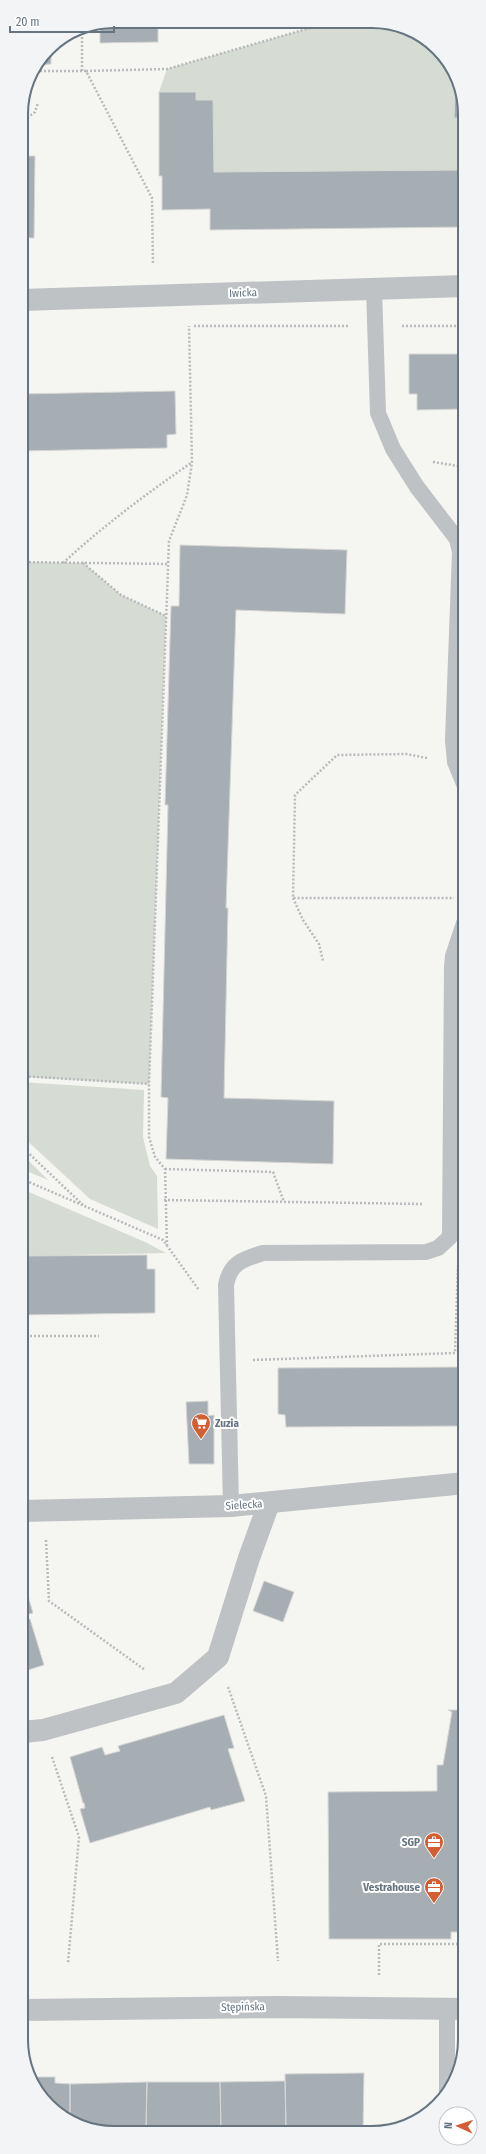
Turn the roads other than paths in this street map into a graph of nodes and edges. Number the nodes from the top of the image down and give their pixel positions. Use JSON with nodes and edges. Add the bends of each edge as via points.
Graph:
{"nodes":[{"id":1,"x":458,"y":286,"type":"edge"},
{"id":2,"x":374,"y":289,"type":"junction"},
{"id":3,"x":28,"y":300,"type":"edge"},
{"id":4,"x":458,"y":543,"type":"edge"},
{"id":5,"x":458,"y":606,"type":"edge"},
{"id":6,"x":458,"y":769,"type":"edge"},
{"id":7,"x":458,"y":941,"type":"edge"},
{"id":8,"x":458,"y":1484,"type":"edge"},
{"id":9,"x":269,"y":1503,"type":"junction"},
{"id":10,"x":231,"y":1506,"type":"junction"},
{"id":11,"x":28,"y":1510,"type":"edge"},
{"id":12,"x":32,"y":1731,"type":"edge"},
{"id":13,"x":456,"y":2008,"type":"edge"},
{"id":14,"x":28,"y":2010,"type":"edge"},
{"id":15,"x":449,"y":2078,"type":"edge"}],
"edges":[{"from":1,"to":2,"type":"street","name":"Iwicka"},
{"from":2,"to":3,"type":"street","name":"Iwicka"},
{"from":2,"to":4,"type":"lane","via":[[378,412],[393,449]]},
{"from":5,"to":6,"type":"lane","via":[[453,740]]},
{"from":7,"to":10,"type":"lane","via":[[453,956],[450,1237],[438,1248],[426,1252],[263,1253],[236,1264],[228,1273],[226,1285]]},
{"from":8,"to":9,"type":"street","name":"Sielecka"},
{"from":9,"to":10,"type":"street","name":"Sielecka"},
{"from":9,"to":12,"type":"street","via":[[218,1657],[176,1693]]},
{"from":10,"to":11,"type":"street","name":"Sielecka"},
{"from":13,"to":14,"type":"street","name":"Stępińska"},
{"from":13,"to":15,"type":"lane"}]}
